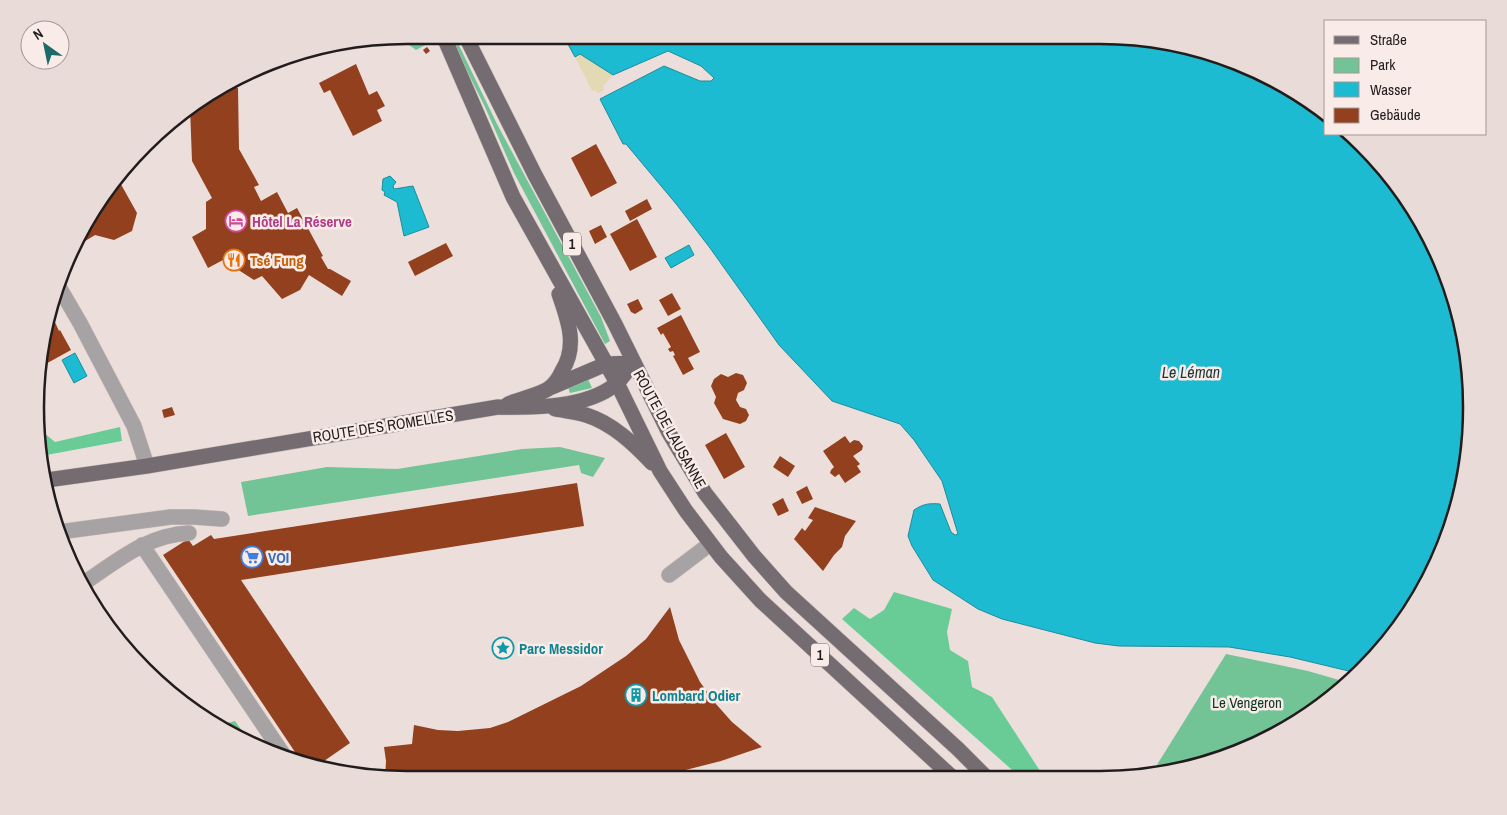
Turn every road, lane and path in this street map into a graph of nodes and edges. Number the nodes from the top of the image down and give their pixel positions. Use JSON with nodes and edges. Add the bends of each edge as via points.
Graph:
{"nodes":[{"id":1,"x":447,"y":44,"type":"edge"},
{"id":2,"x":470,"y":44,"type":"edge"},
{"id":3,"x":552,"y":268,"type":"junction"},
{"id":4,"x":62,"y":293,"type":"edge"},
{"id":5,"x":633,"y":362,"type":"junction"},
{"id":6,"x":606,"y":364,"type":"junction"},
{"id":7,"x":617,"y":383,"type":"junction"},
{"id":8,"x":547,"y":390,"type":"junction"},
{"id":9,"x":498,"y":407,"type":"junction"},
{"id":10,"x":540,"y":407,"type":"junction"},
{"id":11,"x":147,"y":466,"type":"junction"},
{"id":12,"x":660,"y":471,"type":"junction"},
{"id":13,"x":51,"y":479,"type":"edge"},
{"id":14,"x":222,"y":519,"type":"dead end"},
{"id":15,"x":731,"y":527,"type":"junction"},
{"id":16,"x":65,"y":531,"type":"edge"},
{"id":17,"x":189,"y":533,"type":"dead end"},
{"id":18,"x":710,"y":544,"type":"junction"},
{"id":19,"x":142,"y":545,"type":"junction"},
{"id":20,"x":669,"y":575,"type":"dead end"},
{"id":21,"x":88,"y":581,"type":"edge"},
{"id":22,"x":279,"y":748,"type":"edge"},
{"id":23,"x":944,"y":771,"type":"edge"},
{"id":24,"x":980,"y":771,"type":"edge"}],
"edges":[{"from":1,"to":3,"type":"main road","name":"ROUTE DE LAUSANNE","number":"1","via":[[507,184]]},
{"from":2,"to":5,"type":"main road","name":"ROUTE DE LAUSANNE","number":"1"},
{"from":3,"to":6,"type":"main road","name":"ROUTE DE LAUSANNE","number":"1"},
{"from":3,"to":8,"type":"main road","via":[[572,339],[567,363]]},
{"from":4,"to":11,"type":"street","via":[[134,426]]},
{"from":5,"to":6,"type":"main road"},
{"from":5,"to":7,"type":"main road"},
{"from":5,"to":15,"type":"main road","name":"ROUTE DE LAUSANNE","number":"1","via":[[680,452]]},
{"from":6,"to":7,"type":"main road","name":"ROUTE DE LAUSANNE","number":"1"},
{"from":6,"to":8,"type":"main road"},
{"from":7,"to":10,"type":"main road","name":"ROUTE DES ROMELLES","via":[[587,399]]},
{"from":7,"to":12,"type":"main road","name":"ROUTE DE LAUSANNE","number":"1"},
{"from":8,"to":9,"type":"main road"},
{"from":9,"to":10,"type":"main road","name":"ROUTE DES ROMELLES"},
{"from":9,"to":11,"type":"main road","name":"ROUTE DES ROMELLES"},
{"from":10,"to":12,"type":"main road","via":[[585,415],[604,423]]},
{"from":11,"to":13,"type":"main road","name":"ROUTE DES ROMELLES"},
{"from":12,"to":18,"type":"main road","name":"ROUTE DE LAUSANNE","number":"1"},
{"from":14,"to":16,"type":"street","via":[[170,517]]},
{"from":15,"to":18,"type":"main road"},
{"from":15,"to":24,"type":"main road","name":"ROUTE DE LAUSANNE","number":"1","via":[[786,592]]},
{"from":17,"to":19,"type":"street","via":[[173,534]]},
{"from":18,"to":20,"type":"street"},
{"from":18,"to":23,"type":"main road","name":"ROUTE DE LAUSANNE","number":"1","via":[[760,600]]},
{"from":19,"to":21,"type":"street"},
{"from":19,"to":22,"type":"street"}]}
